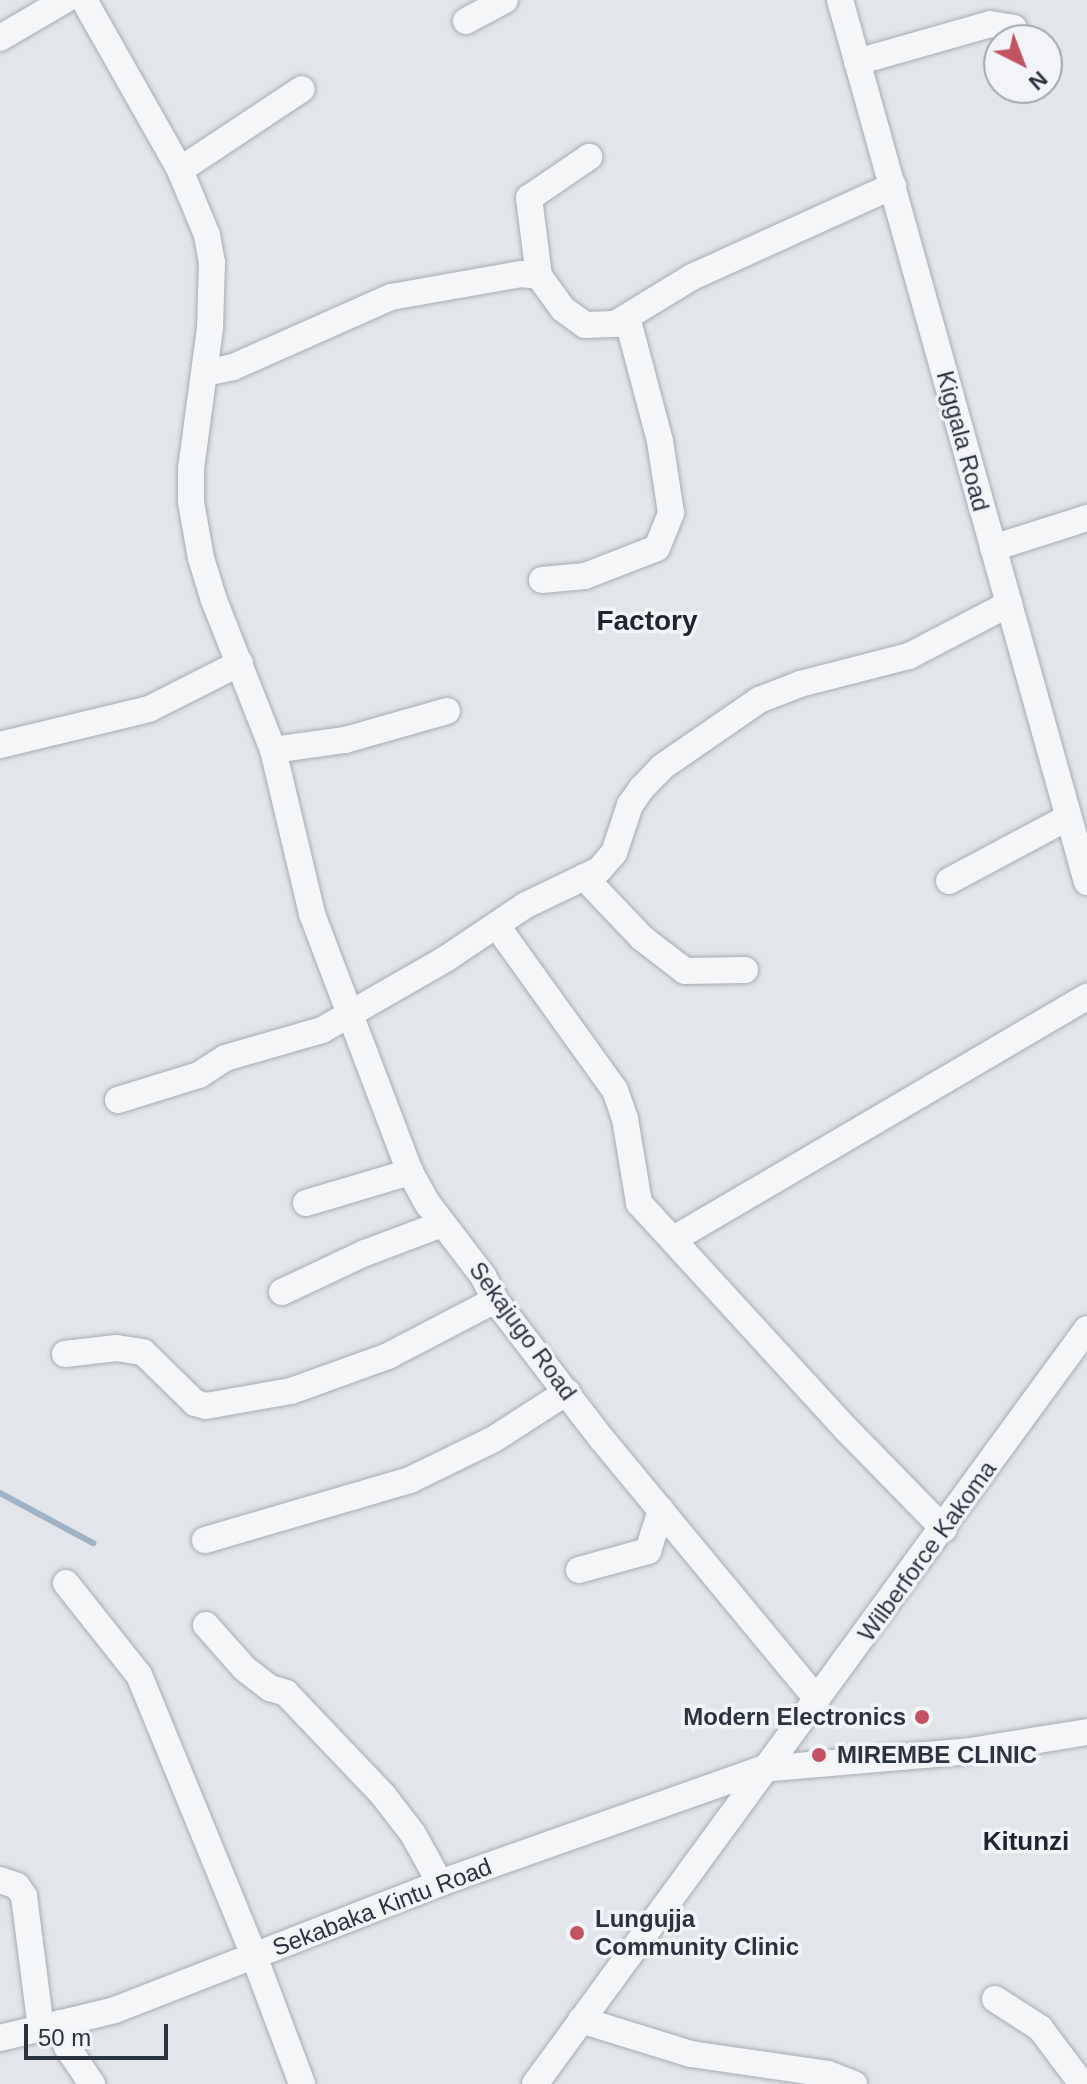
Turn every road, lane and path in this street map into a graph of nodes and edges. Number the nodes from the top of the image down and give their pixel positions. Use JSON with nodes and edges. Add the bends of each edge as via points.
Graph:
{"nodes":[{"id":1,"x":65,"y":0,"type":"edge"},
{"id":2,"x":84,"y":0,"type":"edge"},
{"id":3,"x":505,"y":0,"type":"edge"},
{"id":4,"x":840,"y":0,"type":"edge"},
{"id":5,"x":466,"y":21,"type":"dead end"},
{"id":6,"x":983,"y":26,"type":"edge"},
{"id":7,"x":0,"y":38,"type":"edge"},
{"id":8,"x":857,"y":62,"type":"junction"},
{"id":9,"x":302,"y":89,"type":"dead end"},
{"id":10,"x":589,"y":157,"type":"dead end"},
{"id":11,"x":180,"y":170,"type":"junction"},
{"id":12,"x":893,"y":186,"type":"junction"},
{"id":13,"x":539,"y":276,"type":"junction"},
{"id":14,"x":627,"y":317,"type":"junction"},
{"id":15,"x":205,"y":373,"type":"junction"},
{"id":16,"x":1087,"y":518,"type":"edge"},
{"id":17,"x":993,"y":548,"type":"junction"},
{"id":18,"x":542,"y":580,"type":"dead end"},
{"id":19,"x":1009,"y":604,"type":"junction"},
{"id":20,"x":240,"y":663,"type":"junction"},
{"id":21,"x":447,"y":711,"type":"dead end"},
{"id":22,"x":0,"y":745,"type":"edge"},
{"id":23,"x":273,"y":750,"type":"junction"},
{"id":24,"x":1067,"y":818,"type":"junction"},
{"id":25,"x":584,"y":877,"type":"junction"},
{"id":26,"x":949,"y":881,"type":"dead end"},
{"id":27,"x":1087,"y":882,"type":"edge"},
{"id":28,"x":497,"y":926,"type":"junction"},
{"id":29,"x":745,"y":970,"type":"dead end"},
{"id":30,"x":1087,"y":997,"type":"edge"},
{"id":31,"x":347,"y":1014,"type":"junction"},
{"id":32,"x":118,"y":1100,"type":"dead end"},
{"id":33,"x":410,"y":1172,"type":"junction"},
{"id":34,"x":306,"y":1203,"type":"dead end"},
{"id":35,"x":442,"y":1224,"type":"junction"},
{"id":36,"x":674,"y":1239,"type":"junction"},
{"id":37,"x":282,"y":1292,"type":"dead end"},
{"id":38,"x":495,"y":1300,"type":"junction"},
{"id":39,"x":1087,"y":1329,"type":"edge"},
{"id":40,"x":65,"y":1354,"type":"dead end"},
{"id":41,"x":567,"y":1392,"type":"junction"},
{"id":42,"x":661,"y":1510,"type":"junction"},
{"id":43,"x":944,"y":1529,"type":"junction"},
{"id":44,"x":205,"y":1540,"type":"dead end"},
{"id":45,"x":579,"y":1570,"type":"dead end"},
{"id":46,"x":66,"y":1583,"type":"dead end"},
{"id":47,"x":206,"y":1625,"type":"dead end"},
{"id":48,"x":817,"y":1699,"type":"junction"},
{"id":49,"x":1087,"y":1732,"type":"edge"},
{"id":50,"x":762,"y":1769,"type":"junction"},
{"id":51,"x":0,"y":1880,"type":"edge"},
{"id":52,"x":440,"y":1883,"type":"junction"},
{"id":53,"x":254,"y":1956,"type":"junction"},
{"id":54,"x":995,"y":1999,"type":"dead end"},
{"id":55,"x":581,"y":2020,"type":"junction"},
{"id":56,"x":50,"y":2026,"type":"junction"},
{"id":57,"x":0,"y":2038,"type":"edge"},
{"id":58,"x":92,"y":2084,"type":"edge"},
{"id":59,"x":302,"y":2084,"type":"edge"},
{"id":60,"x":535,"y":2084,"type":"edge"},
{"id":61,"x":854,"y":2084,"type":"edge"},
{"id":62,"x":1082,"y":2084,"type":"edge"}],
"edges":[{"from":1,"to":7,"type":"street"},
{"from":2,"to":11,"type":"street","name":"Sekajugo Road"},
{"from":3,"to":5,"type":"street"},
{"from":4,"to":8,"type":"street","name":"Kiggala Road"},
{"from":6,"to":8,"type":"street"},
{"from":8,"to":12,"type":"street","name":"Kiggala Road"},
{"from":9,"to":11,"type":"street"},
{"from":10,"to":13,"type":"street","via":[[529,198]]},
{"from":11,"to":15,"type":"street","name":"Sekajugo Road","via":[[202,217],[212,262]]},
{"from":12,"to":14,"type":"street","via":[[692,277]]},
{"from":12,"to":17,"type":"street","name":"Kiggala Road"},
{"from":13,"to":14,"type":"street","via":[[563,309],[585,325],[603,327]]},
{"from":13,"to":15,"type":"street","via":[[522,274],[391,297],[233,367]]},
{"from":14,"to":18,"type":"street","via":[[660,441],[671,513],[657,548],[585,576]]},
{"from":15,"to":20,"type":"street","name":"Sekajugo Road","via":[[191,502],[201,558]]},
{"from":16,"to":17,"type":"street"},
{"from":17,"to":19,"type":"street","name":"Kiggala Road"},
{"from":19,"to":24,"type":"street","name":"Kiggala Road"},
{"from":19,"to":25,"type":"street","via":[[909,656],[759,700],[662,767],[630,805],[614,853]]},
{"from":20,"to":22,"type":"street","via":[[149,709]]},
{"from":20,"to":23,"type":"street","name":"Sekajugo Road"},
{"from":21,"to":23,"type":"street","via":[[345,740]]},
{"from":23,"to":31,"type":"street","name":"Sekajugo Road","via":[[312,914]]},
{"from":24,"to":26,"type":"street"},
{"from":24,"to":27,"type":"street","name":"Kiggala Road"},
{"from":25,"to":28,"type":"street","via":[[526,905]]},
{"from":25,"to":29,"type":"street","via":[[642,938],[685,971]]},
{"from":28,"to":31,"type":"street"},
{"from":28,"to":36,"type":"street","via":[[615,1090],[639,1203]]},
{"from":30,"to":36,"type":"street"},
{"from":31,"to":32,"type":"street","via":[[322,1030],[225,1058],[199,1075]]},
{"from":31,"to":33,"type":"street","name":"Sekajugo Road"},
{"from":33,"to":34,"type":"street"},
{"from":33,"to":35,"type":"street","name":"Sekajugo Road"},
{"from":35,"to":37,"type":"street"},
{"from":35,"to":38,"type":"street","name":"Sekajugo Road"},
{"from":36,"to":43,"type":"street"},
{"from":38,"to":40,"type":"street","via":[[388,1356],[291,1391],[206,1406],[195,1403],[143,1352],[117,1348]]},
{"from":38,"to":41,"type":"street","name":"Sekajugo Road"},
{"from":39,"to":43,"type":"street","name":"Wilberforce Kakoma"},
{"from":41,"to":42,"type":"street","name":"Sekajugo Road"},
{"from":41,"to":44,"type":"street","via":[[494,1439],[410,1480]]},
{"from":42,"to":45,"type":"street","via":[[648,1551]]},
{"from":42,"to":48,"type":"street","name":"Sekajugo Road"},
{"from":43,"to":48,"type":"street","name":"Wilberforce Kakoma"},
{"from":46,"to":53,"type":"street","via":[[139,1675]]},
{"from":47,"to":52,"type":"street","via":[[244,1668],[286,1693],[383,1795]]},
{"from":48,"to":50,"type":"street","name":"Wilberforce Kakoma"},
{"from":49,"to":50,"type":"street","name":"Sekabaka Kintu Road","via":[[970,1751]]},
{"from":50,"to":52,"type":"street","name":"Sekabaka Kintu Road"},
{"from":50,"to":55,"type":"street","name":"Wilberforce Kakoma"},
{"from":51,"to":56,"type":"street","via":[[17,1886],[24,1896]]},
{"from":52,"to":53,"type":"street","name":"Sekabaka Kintu Road"},
{"from":53,"to":56,"type":"street","name":"Sekabaka Kintu Road","via":[[115,2010]]},
{"from":53,"to":59,"type":"street"},
{"from":54,"to":62,"type":"street","via":[[1040,2028]]},
{"from":55,"to":60,"type":"street","name":"Wilberforce Kakoma"},
{"from":55,"to":61,"type":"street","via":[[691,2054],[828,2074]]},
{"from":56,"to":57,"type":"street","name":"Sekabaka Kintu Road"},
{"from":56,"to":58,"type":"street"}]}
